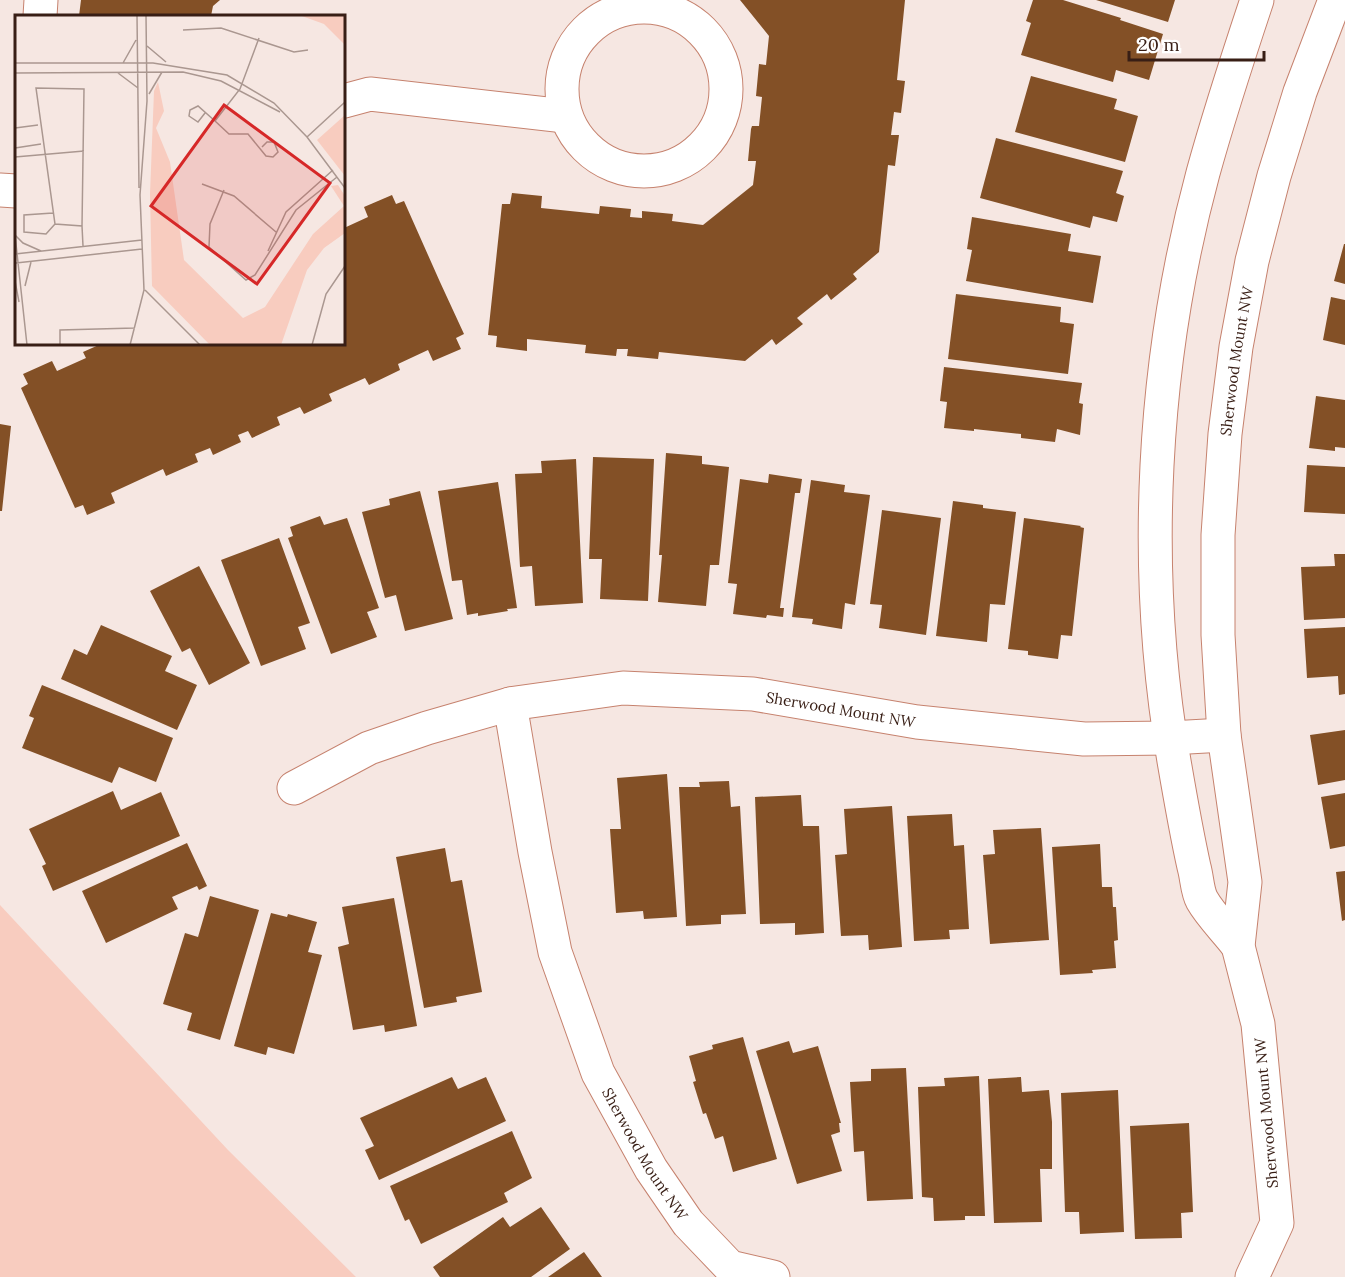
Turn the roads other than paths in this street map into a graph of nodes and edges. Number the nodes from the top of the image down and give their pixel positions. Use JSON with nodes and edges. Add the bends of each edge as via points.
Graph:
{"nodes":[{"id":1,"x":41,"y":0,"type":"edge"},
{"id":2,"x":1257,"y":0,"type":"edge"},
{"id":3,"x":1335,"y":0,"type":"edge"},
{"id":4,"x":40,"y":15,"type":"edge"},
{"id":5,"x":345,"y":101,"type":"edge"},
{"id":6,"x":565,"y":117,"type":"junction"},
{"id":7,"x":0,"y":190,"type":"edge"},
{"id":8,"x":15,"y":191,"type":"edge"},
{"id":9,"x":510,"y":704,"type":"junction"},
{"id":10,"x":1224,"y":735,"type":"junction"},
{"id":11,"x":1170,"y":738,"type":"junction"},
{"id":12,"x":294,"y":788,"type":"dead end"},
{"id":13,"x":1238,"y":946,"type":"junction"},
{"id":14,"x":773,"y":1277,"type":"edge"},
{"id":15,"x":1252,"y":1277,"type":"edge"}],
"edges":[{"from":1,"to":4,"type":"street"},
{"from":2,"to":11,"type":"street","name":"Sherwood Mount NW","via":[[1203,174],[1170,339],[1156,505],[1161,661]]},
{"from":3,"to":10,"type":"street","name":"Sherwood Mount NW","via":[[1274,176],[1252,261],[1236,347],[1218,535]]},
{"from":5,"to":6,"type":"street","via":[[370,94]]},
{"from":6,"to":6,"type":"street","via":[[585,148],[616,168],[653,172],[688,160],[715,134],[727,99],[723,62],[704,31],[673,11],[636,6],[601,19],[574,44],[561,80]]},
{"from":7,"to":8,"type":"street"},
{"from":9,"to":11,"type":"street","name":"Sherwood Mount NW","via":[[623,688],[753,694],[917,722],[1084,738]]},
{"from":9,"to":12,"type":"street","name":"Sherwood Mount NW","via":[[369,748]]},
{"from":9,"to":14,"type":"street","name":"Sherwood Mount NW","via":[[555,952],[598,1072],[651,1169],[688,1223],[730,1268]]},
{"from":10,"to":11,"type":"street","name":"Sherwood Mount NW"},
{"from":10,"to":13,"type":"street","name":"Sherwood Mount NW","via":[[1245,882]]},
{"from":11,"to":13,"type":"street","name":"Sherwood Mount NW","via":[[1202,899]]},
{"from":13,"to":15,"type":"street","name":"Sherwood Mount NW","via":[[1258,1024],[1276,1223]]}]}
